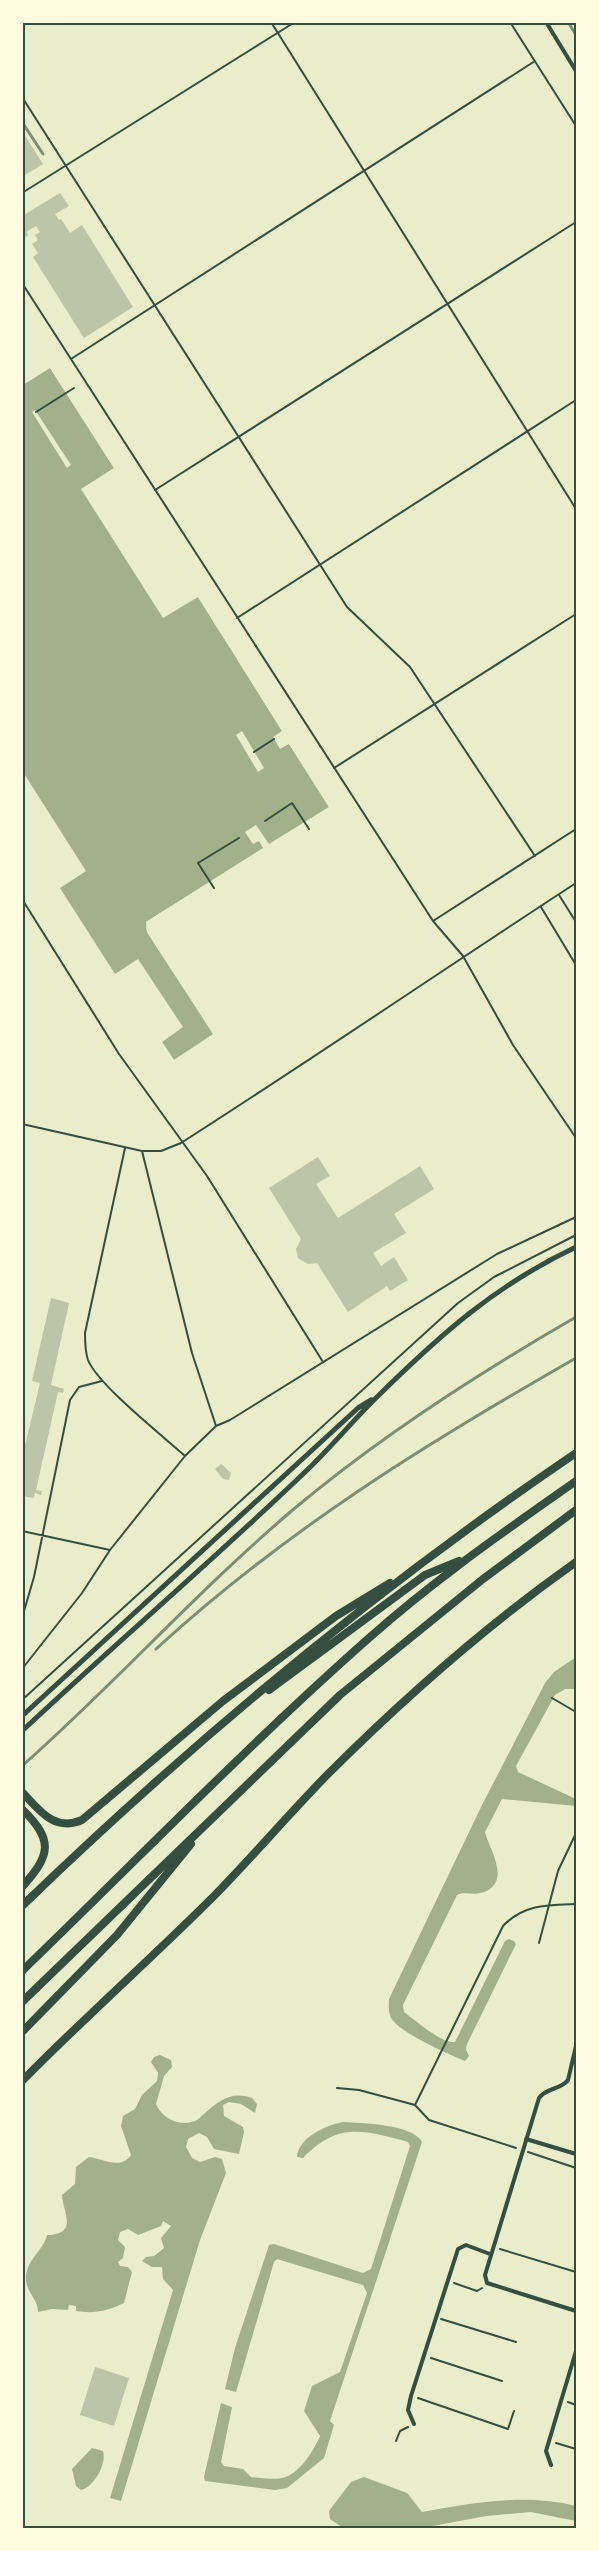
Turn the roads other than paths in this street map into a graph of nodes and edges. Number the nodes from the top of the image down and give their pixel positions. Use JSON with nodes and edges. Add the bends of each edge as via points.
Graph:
{"nodes":[{"id":1,"x":271,"y":22,"type":"edge"},
{"id":2,"x":295,"y":22,"type":"edge"},
{"id":3,"x":510,"y":22,"type":"edge"},
{"id":4,"x":546,"y":22,"type":"edge"},
{"id":5,"x":278,"y":33,"type":"junction"},
{"id":6,"x":535,"y":61,"type":"junction"},
{"id":7,"x":576,"y":71,"type":"edge"},
{"id":8,"x":22,"y":97,"type":"edge"},
{"id":9,"x":576,"y":126,"type":"edge"},
{"id":10,"x":66,"y":166,"type":"junction"},
{"id":11,"x":363,"y":170,"type":"junction"},
{"id":12,"x":22,"y":193,"type":"edge"},
{"id":13,"x":576,"y":222,"type":"edge"},
{"id":14,"x":22,"y":283,"type":"edge"},
{"id":15,"x":448,"y":304,"type":"junction"},
{"id":16,"x":153,"y":305,"type":"junction"},
{"id":17,"x":71,"y":358,"type":"junction"},
{"id":18,"x":576,"y":400,"type":"edge"},
{"id":19,"x":528,"y":431,"type":"junction"},
{"id":20,"x":239,"y":437,"type":"junction"},
{"id":21,"x":155,"y":490,"type":"junction"},
{"id":22,"x":576,"y":509,"type":"edge"},
{"id":23,"x":319,"y":565,"type":"junction"},
{"id":24,"x":576,"y":614,"type":"edge"},
{"id":25,"x":237,"y":618,"type":"junction"},
{"id":26,"x":436,"y":704,"type":"junction"},
{"id":27,"x":334,"y":768,"type":"junction"},
{"id":28,"x":576,"y":829,"type":"edge"},
{"id":29,"x":535,"y":856,"type":"junction"},
{"id":30,"x":576,"y":883,"type":"edge"},
{"id":31,"x":559,"y":894,"type":"junction"},
{"id":32,"x":22,"y":899,"type":"edge"},
{"id":33,"x":540,"y":906,"type":"junction"},
{"id":34,"x":432,"y":921,"type":"junction"},
{"id":35,"x":576,"y":922,"type":"edge"},
{"id":36,"x":463,"y":956,"type":"junction"},
{"id":37,"x":576,"y":965,"type":"edge"},
{"id":38,"x":22,"y":1124,"type":"edge"},
{"id":39,"x":576,"y":1138,"type":"edge"},
{"id":40,"x":181,"y":1143,"type":"junction"},
{"id":41,"x":125,"y":1148,"type":"junction"},
{"id":42,"x":142,"y":1151,"type":"junction"},
{"id":43,"x":576,"y":1217,"type":"edge"},
{"id":44,"x":576,"y":1247,"type":"edge"},
{"id":45,"x":322,"y":1362,"type":"junction"},
{"id":46,"x":102,"y":1381,"type":"junction"},
{"id":47,"x":378,"y":1396,"type":"junction"},
{"id":48,"x":216,"y":1426,"type":"junction"},
{"id":49,"x":576,"y":1453,"type":"edge"},
{"id":50,"x":185,"y":1456,"type":"junction"},
{"id":51,"x":576,"y":1481,"type":"edge"},
{"id":52,"x":576,"y":1510,"type":"edge"},
{"id":53,"x":22,"y":1531,"type":"edge"},
{"id":54,"x":42,"y":1535,"type":"junction"},
{"id":55,"x":110,"y":1550,"type":"junction"},
{"id":56,"x":430,"y":1558,"type":"junction"},
{"id":57,"x":466,"y":1559,"type":"junction"},
{"id":58,"x":576,"y":1562,"type":"edge"},
{"id":59,"x":22,"y":1618,"type":"edge"},
{"id":60,"x":22,"y":1669,"type":"edge"},
{"id":61,"x":22,"y":1716,"type":"edge"},
{"id":62,"x":215,"y":1730,"type":"junction"},
{"id":63,"x":22,"y":1731,"type":"edge"},
{"id":64,"x":22,"y":1792,"type":"edge"},
{"id":65,"x":22,"y":1809,"type":"edge"},
{"id":66,"x":216,"y":1814,"type":"junction"},
{"id":67,"x":22,"y":1887,"type":"edge"},
{"id":68,"x":22,"y":1906,"type":"edge"},
{"id":69,"x":22,"y":1971,"type":"edge"},
{"id":70,"x":22,"y":2002,"type":"edge"},
{"id":71,"x":22,"y":2032,"type":"edge"},
{"id":72,"x":576,"y":2046,"type":"edge"},
{"id":73,"x":22,"y":2081,"type":"edge"},
{"id":74,"x":526,"y":2139,"type":"junction"},
{"id":75,"x":576,"y":2154,"type":"edge"},
{"id":76,"x":490,"y":2254,"type":"junction"},
{"id":77,"x":576,"y":2311,"type":"edge"},
{"id":78,"x":576,"y":2351,"type":"edge"},
{"id":79,"x":414,"y":2424,"type":"road end"},
{"id":80,"x":551,"y":2465,"type":"dead end"}],
"edges":[{"from":1,"to":5,"type":"lane"},
{"from":2,"to":5,"type":"lane"},
{"from":3,"to":6,"type":"lane"},
{"from":4,"to":7,"type":"street"},
{"from":5,"to":10,"type":"lane"},
{"from":5,"to":11,"type":"lane"},
{"from":6,"to":9,"type":"lane"},
{"from":6,"to":11,"type":"lane"},
{"from":8,"to":10,"type":"lane"},
{"from":10,"to":12,"type":"lane"},
{"from":10,"to":16,"type":"lane"},
{"from":11,"to":15,"type":"lane"},
{"from":11,"to":16,"type":"lane"},
{"from":13,"to":15,"type":"lane"},
{"from":14,"to":17,"type":"lane"},
{"from":15,"to":19,"type":"lane"},
{"from":15,"to":20,"type":"lane"},
{"from":16,"to":17,"type":"lane"},
{"from":16,"to":20,"type":"lane"},
{"from":17,"to":21,"type":"lane"},
{"from":18,"to":19,"type":"lane"},
{"from":19,"to":22,"type":"lane"},
{"from":19,"to":23,"type":"lane"},
{"from":20,"to":21,"type":"lane"},
{"from":20,"to":23,"type":"lane"},
{"from":21,"to":25,"type":"lane"},
{"from":23,"to":25,"type":"lane"},
{"from":23,"to":26,"type":"lane","via":[[347,607],[410,667]]},
{"from":24,"to":26,"type":"lane"},
{"from":25,"to":27,"type":"lane"},
{"from":26,"to":27,"type":"lane"},
{"from":26,"to":29,"type":"lane"},
{"from":27,"to":34,"type":"lane"},
{"from":28,"to":29,"type":"lane"},
{"from":29,"to":34,"type":"lane"},
{"from":30,"to":31,"type":"lane"},
{"from":31,"to":33,"type":"lane"},
{"from":31,"to":35,"type":"lane"},
{"from":32,"to":40,"type":"lane","via":[[119,1054]]},
{"from":33,"to":36,"type":"lane"},
{"from":33,"to":37,"type":"lane"},
{"from":34,"to":36,"type":"lane"},
{"from":36,"to":39,"type":"lane","via":[[513,1045]]},
{"from":36,"to":40,"type":"lane","via":[[338,1043]]},
{"from":38,"to":41,"type":"lane"},
{"from":40,"to":42,"type":"lane","via":[[161,1151]]},
{"from":40,"to":45,"type":"lane","via":[[207,1176]]},
{"from":41,"to":42,"type":"lane"},
{"from":41,"to":46,"type":"lane","via":[[85,1333],[89,1361]]},
{"from":42,"to":48,"type":"lane","via":[[192,1353]]},
{"from":43,"to":45,"type":"lane","via":[[496,1254]]},
{"from":44,"to":47,"type":"street","via":[[517,1278],[479,1304]]},
{"from":45,"to":48,"type":"lane"},
{"from":46,"to":50,"type":"lane"},
{"from":46,"to":54,"type":"lane","via":[[79,1387],[70,1400]]},
{"from":47,"to":61,"type":"street","via":[[358,1408]]},
{"from":47,"to":63,"type":"street","via":[[264,1512]]},
{"from":48,"to":50,"type":"lane"},
{"from":49,"to":56,"type":"highway"},
{"from":50,"to":55,"type":"lane"},
{"from":51,"to":57,"type":"highway"},
{"from":52,"to":66,"type":"highway","via":[[340,1695]]},
{"from":53,"to":54,"type":"lane"},
{"from":54,"to":55,"type":"lane"},
{"from":54,"to":59,"type":"lane"},
{"from":55,"to":60,"type":"lane"},
{"from":56,"to":62,"type":"highway","via":[[288,1667]]},
{"from":56,"to":64,"type":"highway","via":[[336,1616],[253,1678],[82,1820],[67,1825],[51,1821]]},
{"from":57,"to":62,"type":"highway","via":[[424,1575]]},
{"from":57,"to":69,"type":"highway","via":[[354,1651]]},
{"from":58,"to":73,"type":"highway","via":[[483,1633],[401,1704],[328,1775],[209,1901]]},
{"from":62,"to":68,"type":"highway"},
{"from":65,"to":67,"type":"highway","via":[[40,1828],[46,1847],[41,1864]]},
{"from":66,"to":70,"type":"highway"},
{"from":66,"to":71,"type":"highway","via":[[116,1935]]},
{"from":72,"to":74,"type":"street","via":[[568,2080],[542,2095]]},
{"from":74,"to":75,"type":"street"},
{"from":74,"to":76,"type":"street"},
{"from":76,"to":77,"type":"street","via":[[484,2275],[488,2283]]},
{"from":76,"to":79,"type":"street","via":[[466,2246],[458,2249],[411,2396],[408,2410]]},
{"from":78,"to":80,"type":"street","via":[[546,2451]]}]}
